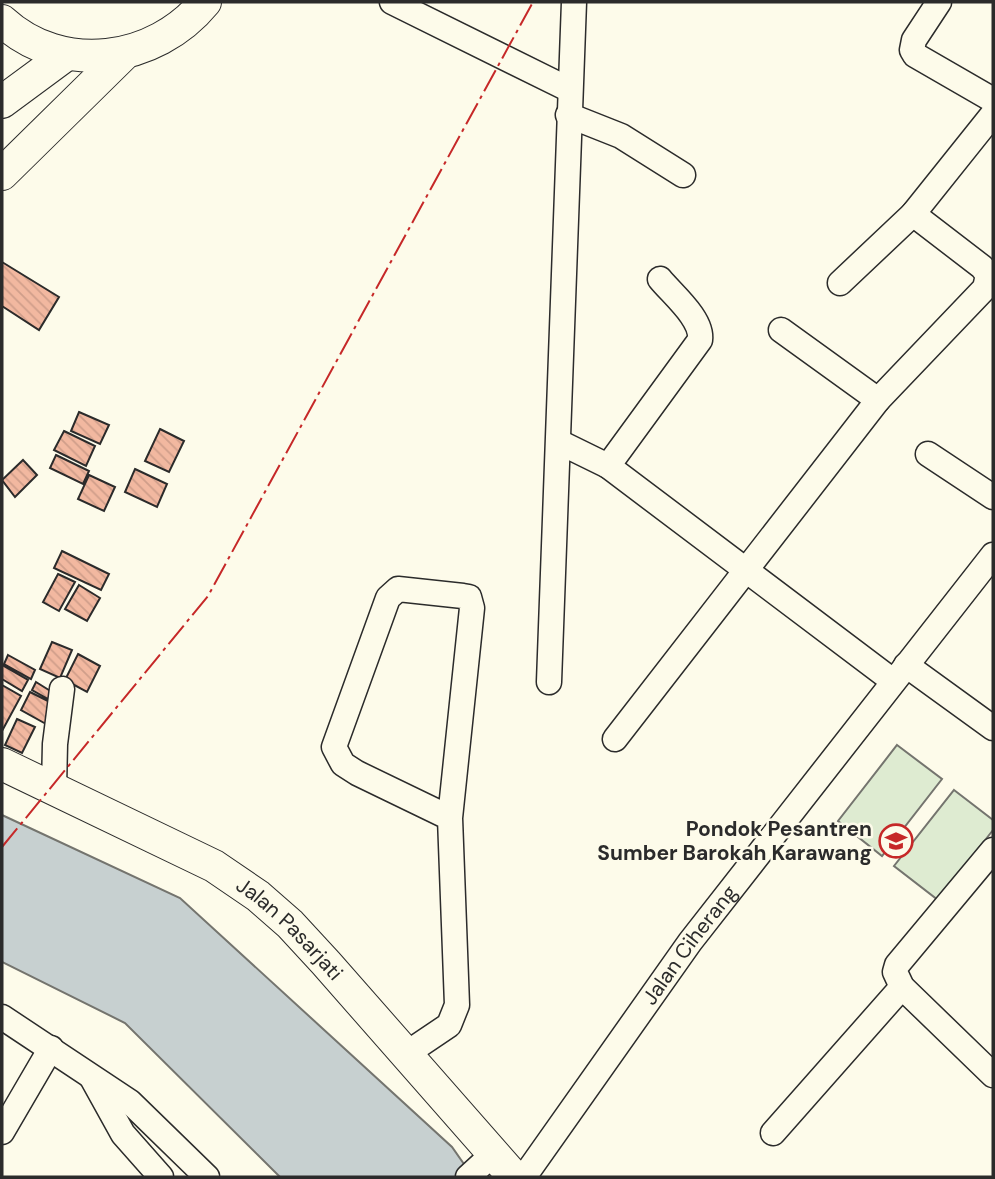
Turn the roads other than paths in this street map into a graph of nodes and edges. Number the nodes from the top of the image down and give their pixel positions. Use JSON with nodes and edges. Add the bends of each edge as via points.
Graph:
{"nodes":[{"id":1,"x":205,"y":2,"type":"edge"},
{"id":2,"x":392,"y":2,"type":"edge"},
{"id":3,"x":573,"y":2,"type":"edge"},
{"id":4,"x":939,"y":2,"type":"edge"},
{"id":5,"x":2,"y":21,"type":"edge"},
{"id":6,"x":67,"y":54,"type":"junction"},
{"id":7,"x":124,"y":54,"type":"junction"},
{"id":8,"x":568,"y":89,"type":"junction"},
{"id":9,"x":993,"y":100,"type":"edge"},
{"id":10,"x":2,"y":102,"type":"edge"},
{"id":11,"x":568,"y":114,"type":"junction"},
{"id":12,"x":993,"y":114,"type":"edge"},
{"id":13,"x":2,"y":174,"type":"edge"},
{"id":14,"x":683,"y":174,"type":"dead end"},
{"id":15,"x":913,"y":214,"type":"junction"},
{"id":16,"x":660,"y":279,"type":"dead end"},
{"id":17,"x":841,"y":283,"type":"dead end"},
{"id":18,"x":781,"y":330,"type":"dead end"},
{"id":19,"x":878,"y":400,"type":"junction"},
{"id":20,"x":559,"y":442,"type":"junction"},
{"id":21,"x":929,"y":454,"type":"dead end"},
{"id":22,"x":608,"y":466,"type":"junction"},
{"id":23,"x":993,"y":496,"type":"edge"},
{"id":24,"x":993,"y":555,"type":"edge"},
{"id":25,"x":747,"y":570,"type":"junction"},
{"id":26,"x":899,"y":673,"type":"junction"},
{"id":27,"x":549,"y":682,"type":"dead end"},
{"id":28,"x":61,"y":689,"type":"dead end"},
{"id":29,"x":993,"y":727,"type":"edge"},
{"id":30,"x":615,"y":739,"type":"dead end"},
{"id":31,"x":2,"y":764,"type":"edge"},
{"id":32,"x":54,"y":788,"type":"junction"},
{"id":33,"x":450,"y":818,"type":"junction"},
{"id":34,"x":993,"y":850,"type":"edge"},
{"id":35,"x":902,"y":988,"type":"junction"},
{"id":36,"x":2,"y":1017,"type":"edge"},
{"id":37,"x":51,"y":1048,"type":"junction"},
{"id":38,"x":405,"y":1054,"type":"junction"},
{"id":39,"x":90,"y":1074,"type":"junction"},
{"id":40,"x":993,"y":1075,"type":"edge"},
{"id":41,"x":2,"y":1132,"type":"edge"},
{"id":42,"x":774,"y":1133,"type":"dead end"},
{"id":43,"x":503,"y":1166,"type":"edge"},
{"id":44,"x":161,"y":1177,"type":"edge"},
{"id":45,"x":207,"y":1177,"type":"edge"},
{"id":46,"x":468,"y":1177,"type":"edge"},
{"id":47,"x":524,"y":1177,"type":"edge"}],
"edges":[{"from":1,"to":7,"type":"main road","via":[[173,33]]},
{"from":2,"to":8,"type":"street"},
{"from":3,"to":8,"type":"street"},
{"from":4,"to":9,"type":"street","via":[[912,50]]},
{"from":5,"to":6,"type":"main road","via":[[24,37]]},
{"from":6,"to":7,"type":"main road"},
{"from":6,"to":10,"type":"main road"},
{"from":7,"to":13,"type":"main road"},
{"from":8,"to":11,"type":"street"},
{"from":11,"to":14,"type":"street","via":[[621,136]]},
{"from":11,"to":20,"type":"street"},
{"from":12,"to":15,"type":"street"},
{"from":15,"to":17,"type":"street"},
{"from":15,"to":19,"type":"street","via":[[982,267],[988,282],[980,296]]},
{"from":16,"to":22,"type":"street","via":[[693,319],[700,340]]},
{"from":18,"to":19,"type":"street"},
{"from":19,"to":25,"type":"street"},
{"from":20,"to":22,"type":"street"},
{"from":20,"to":27,"type":"street"},
{"from":21,"to":23,"type":"street"},
{"from":22,"to":25,"type":"street"},
{"from":24,"to":26,"type":"street","name":"Jalan Ciherang"},
{"from":25,"to":26,"type":"street"},
{"from":25,"to":30,"type":"street"},
{"from":26,"to":29,"type":"street"},
{"from":26,"to":47,"type":"street","name":"Jalan Ciherang","via":[[682,952]]},
{"from":28,"to":32,"type":"street"},
{"from":31,"to":32,"type":"main road","name":"Jalan Pasarjati"},
{"from":32,"to":38,"type":"main road","name":"Jalan Pasarjati","via":[[214,866],[258,897],[290,924]]},
{"from":33,"to":33,"type":"street","via":[[472,602],[463,596],[398,589],[387,598],[334,747],[343,764],[357,774]]},
{"from":33,"to":38,"type":"street","via":[[457,1005],[449,1025]]},
{"from":34,"to":35,"type":"street","via":[[897,965],[896,979]]},
{"from":35,"to":40,"type":"street"},
{"from":35,"to":42,"type":"street"},
{"from":36,"to":37,"type":"street"},
{"from":37,"to":39,"type":"street"},
{"from":37,"to":41,"type":"street"},
{"from":38,"to":43,"type":"main road","name":"Jalan Pasarjati"},
{"from":39,"to":44,"type":"street","via":[[123,1134]]},
{"from":39,"to":45,"type":"street","via":[[130,1102]]},
{"from":43,"to":46,"type":"street"}]}
